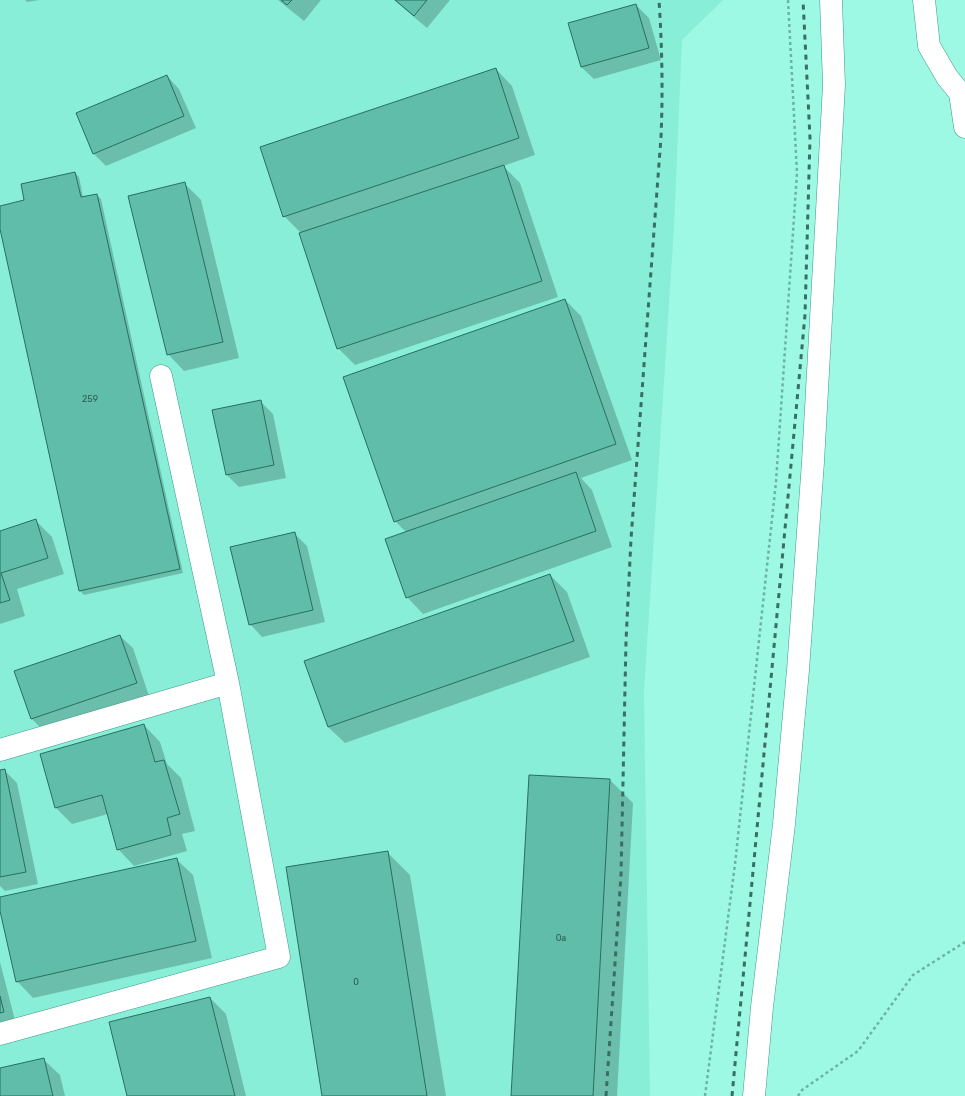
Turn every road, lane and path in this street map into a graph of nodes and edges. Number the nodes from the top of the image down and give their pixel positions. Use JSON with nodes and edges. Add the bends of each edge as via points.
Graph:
{"nodes":[{"id":1,"x":788,"y":0,"type":"edge"},
{"id":2,"x":831,"y":0,"type":"edge"},
{"id":3,"x":924,"y":0,"type":"edge"},
{"id":4,"x":962,"y":93,"type":"edge"},
{"id":5,"x":965,"y":127,"type":"edge"},
{"id":6,"x":161,"y":376,"type":"dead end"},
{"id":7,"x":228,"y":683,"type":"junction"},
{"id":8,"x":0,"y":750,"type":"edge"},
{"id":9,"x":965,"y":942,"type":"edge"},
{"id":10,"x":0,"y":1034,"type":"edge"},
{"id":11,"x":705,"y":1096,"type":"edge"},
{"id":12,"x":754,"y":1096,"type":"edge"},
{"id":13,"x":798,"y":1096,"type":"edge"}],
"edges":[{"from":1,"to":11,"type":"path","via":[[797,173],[776,482],[735,864]]},
{"from":2,"to":12,"type":"street","via":[[834,85],[813,462],[784,824]]},
{"from":3,"to":4,"type":"street","via":[[930,46],[947,77]]},
{"from":4,"to":5,"type":"street"},
{"from":6,"to":7,"type":"street"},
{"from":7,"to":8,"type":"street"},
{"from":7,"to":10,"type":"street","via":[[279,957]]},
{"from":9,"to":13,"type":"path","via":[[913,975],[858,1051],[802,1090]]}]}
